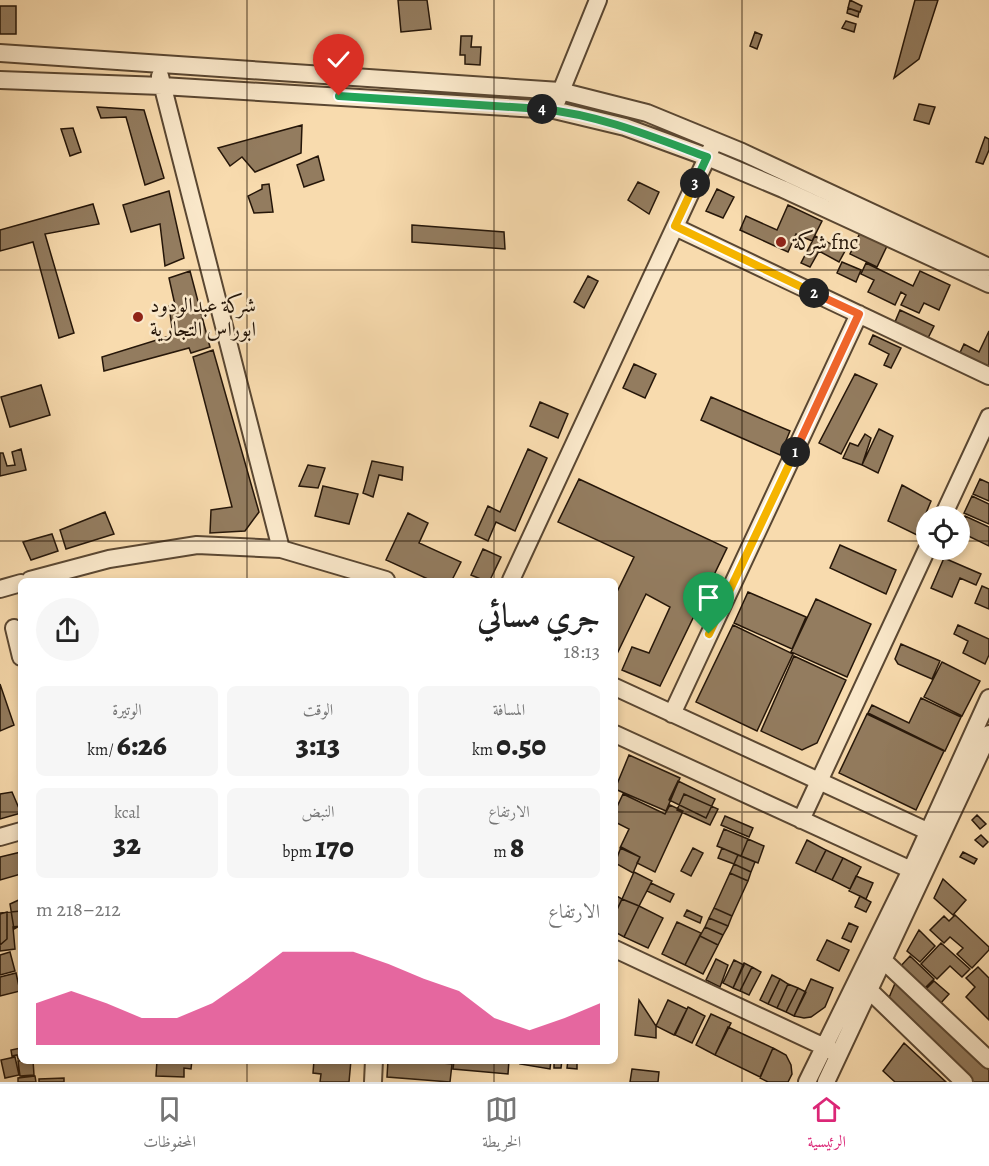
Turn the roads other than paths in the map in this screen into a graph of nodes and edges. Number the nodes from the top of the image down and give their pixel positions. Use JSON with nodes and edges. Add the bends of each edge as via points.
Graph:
{"nodes":[{"id":1,"x":598,"y":0,"type":"edge"},
{"id":2,"x":0,"y":53,"type":"edge"},
{"id":3,"x":158,"y":65,"type":"junction"},
{"id":4,"x":340,"y":77,"type":"junction"},
{"id":5,"x":0,"y":80,"type":"edge"},
{"id":6,"x":162,"y":86,"type":"junction"},
{"id":7,"x":560,"y":91,"type":"junction"},
{"id":8,"x":339,"y":96,"type":"junction"},
{"id":9,"x":554,"y":110,"type":"junction"},
{"id":10,"x":715,"y":141,"type":"junction"},
{"id":11,"x":707,"y":157,"type":"junction"},
{"id":12,"x":675,"y":226,"type":"junction"},
{"id":13,"x":989,"y":267,"type":"edge"},
{"id":14,"x":989,"y":284,"type":"edge"},
{"id":15,"x":859,"y":314,"type":"junction"},
{"id":16,"x":989,"y":376,"type":"edge"},
{"id":17,"x":989,"y":417,"type":"edge"},
{"id":18,"x":948,"y":506,"type":"edge"},
{"id":19,"x":281,"y":549,"type":"junction"},
{"id":20,"x":922,"y":560,"type":"edge"},
{"id":21,"x":38,"y":578,"type":"edge"},
{"id":22,"x":379,"y":578,"type":"edge"},
{"id":23,"x":512,"y":578,"type":"edge"},
{"id":24,"x":18,"y":583,"type":"edge"},
{"id":25,"x":1,"y":584,"type":"edge"},
{"id":26,"x":12,"y":629,"type":"edge"},
{"id":27,"x":18,"y":648,"type":"edge"},
{"id":28,"x":618,"y":688,"type":"edge"},
{"id":29,"x":989,"y":699,"type":"edge"},
{"id":30,"x":672,"y":714,"type":"junction"},
{"id":31,"x":989,"y":734,"type":"edge"},
{"id":32,"x":618,"y":735,"type":"edge"},
{"id":33,"x":818,"y":782,"type":"junction"},
{"id":34,"x":801,"y":820,"type":"junction"},
{"id":35,"x":18,"y":832,"type":"edge"},
{"id":36,"x":934,"y":835,"type":"junction"},
{"id":37,"x":0,"y":837,"type":"edge"},
{"id":38,"x":917,"y":873,"type":"junction"},
{"id":39,"x":618,"y":950,"type":"edge"},
{"id":40,"x":884,"y":961,"type":"junction"},
{"id":41,"x":870,"y":991,"type":"junction"},
{"id":42,"x":831,"y":1050,"type":"junction"},
{"id":43,"x":989,"y":1060,"type":"edge"},
{"id":44,"x":374,"y":1064,"type":"edge"},
{"id":45,"x":373,"y":1082,"type":"edge"},
{"id":46,"x":807,"y":1082,"type":"edge"},
{"id":47,"x":826,"y":1082,"type":"edge"},
{"id":48,"x":964,"y":1082,"type":"edge"}],
"edges":[{"from":1,"to":7,"type":"street"},
{"from":2,"to":3,"type":"street"},
{"from":3,"to":4,"type":"street"},
{"from":3,"to":6,"type":"street"},
{"from":4,"to":7,"type":"street"},
{"from":4,"to":8,"type":"street"},
{"from":5,"to":6,"type":"street"},
{"from":6,"to":8,"type":"street"},
{"from":6,"to":19,"type":"street"},
{"from":7,"to":9,"type":"street"},
{"from":7,"to":10,"type":"street","via":[[647,113]]},
{"from":8,"to":9,"type":"street"},
{"from":9,"to":11,"type":"street","via":[[625,127]]},
{"from":10,"to":11,"type":"street"},
{"from":10,"to":13,"type":"street"},
{"from":11,"to":12,"type":"street"},
{"from":11,"to":14,"type":"street"},
{"from":12,"to":15,"type":"street"},
{"from":12,"to":23,"type":"street"},
{"from":15,"to":16,"type":"street"},
{"from":15,"to":30,"type":"street"},
{"from":17,"to":18,"type":"street"},
{"from":19,"to":21,"type":"street","via":[[197,545],[109,559]]},
{"from":19,"to":22,"type":"street"},
{"from":20,"to":33,"type":"street"},
{"from":24,"to":25,"type":"street"},
{"from":26,"to":27,"type":"street"},
{"from":28,"to":30,"type":"street"},
{"from":29,"to":36,"type":"street"},
{"from":30,"to":33,"type":"street"},
{"from":31,"to":36,"type":"street"},
{"from":32,"to":34,"type":"street"},
{"from":33,"to":34,"type":"street"},
{"from":33,"to":36,"type":"street"},
{"from":34,"to":38,"type":"street"},
{"from":35,"to":37,"type":"street"},
{"from":36,"to":38,"type":"street"},
{"from":38,"to":40,"type":"street"},
{"from":38,"to":42,"type":"street"},
{"from":39,"to":42,"type":"street"},
{"from":40,"to":41,"type":"street"},
{"from":40,"to":43,"type":"street"},
{"from":41,"to":42,"type":"street"},
{"from":41,"to":48,"type":"street"},
{"from":42,"to":46,"type":"street"},
{"from":42,"to":47,"type":"street"},
{"from":44,"to":45,"type":"street"}]}
